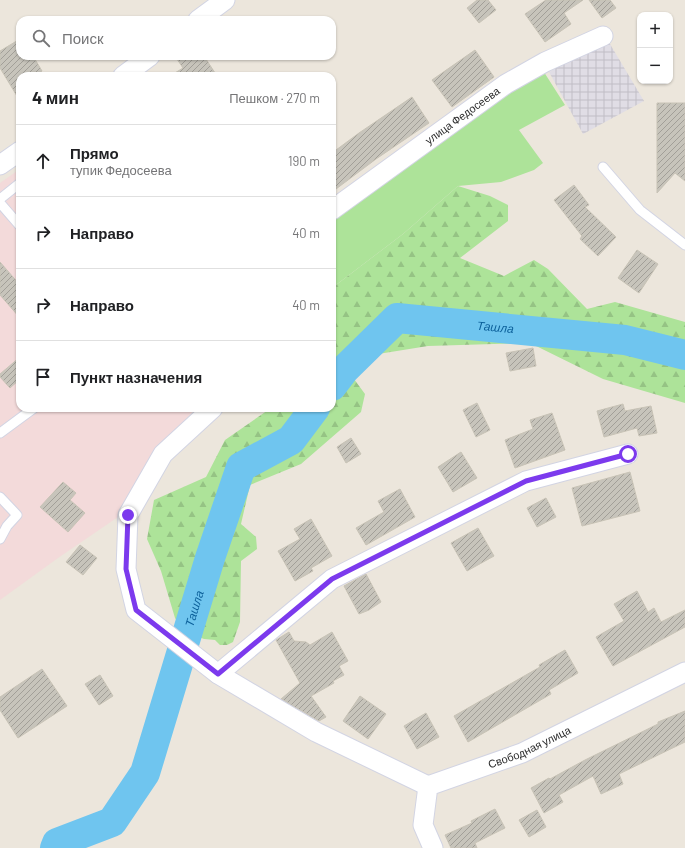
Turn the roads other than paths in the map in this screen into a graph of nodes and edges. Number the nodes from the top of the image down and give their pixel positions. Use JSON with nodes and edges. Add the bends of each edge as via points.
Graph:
{"nodes":[{"id":1,"x":225,"y":0,"type":"edge"},
{"id":2,"x":203,"y":16,"type":"edge"},
{"id":3,"x":603,"y":36,"type":"dead end"},
{"id":4,"x":145,"y":60,"type":"edge"},
{"id":5,"x":128,"y":72,"type":"edge"},
{"id":6,"x":16,"y":154,"type":"edge"},
{"id":7,"x":0,"y":165,"type":"edge"},
{"id":8,"x":603,"y":167,"type":"dead end"},
{"id":9,"x":16,"y":186,"type":"edge"},
{"id":10,"x":0,"y":199,"type":"edge"},
{"id":11,"x":0,"y":203,"type":"edge"},
{"id":12,"x":336,"y":207,"type":"edge"},
{"id":13,"x":16,"y":221,"type":"edge"},
{"id":14,"x":685,"y":245,"type":"edge"},
{"id":15,"x":29,"y":412,"type":"edge"},
{"id":16,"x":208,"y":412,"type":"edge"},
{"id":17,"x":0,"y":434,"type":"edge"},
{"id":18,"x":628,"y":454,"type":"dead end"},
{"id":19,"x":0,"y":497,"type":"edge"},
{"id":20,"x":0,"y":539,"type":"edge"},
{"id":21,"x":685,"y":672,"type":"edge"},
{"id":22,"x":218,"y":674,"type":"junction"},
{"id":23,"x":428,"y":786,"type":"junction"},
{"id":24,"x":433,"y":848,"type":"edge"}],
"edges":[{"from":1,"to":2,"type":"street"},
{"from":3,"to":12,"type":"street","name":"улица Федосеева","via":[[545,62],[506,84]]},
{"from":4,"to":5,"type":"street"},
{"from":6,"to":7,"type":"street"},
{"from":8,"to":14,"type":"lane","via":[[640,210]]},
{"from":9,"to":10,"type":"lane"},
{"from":11,"to":13,"type":"lane"},
{"from":15,"to":17,"type":"lane"},
{"from":16,"to":22,"type":"street","via":[[163,454],[128,515],[126,569],[136,610]]},
{"from":18,"to":22,"type":"street","via":[[526,481],[332,579]]},
{"from":19,"to":20,"type":"lane","via":[[17,515],[6,526]]},
{"from":21,"to":23,"type":"street","name":"Свободная улица","via":[[522,753]]},
{"from":22,"to":23,"type":"street","via":[[316,732]]},
{"from":23,"to":24,"type":"street","via":[[423,826]]}]}
